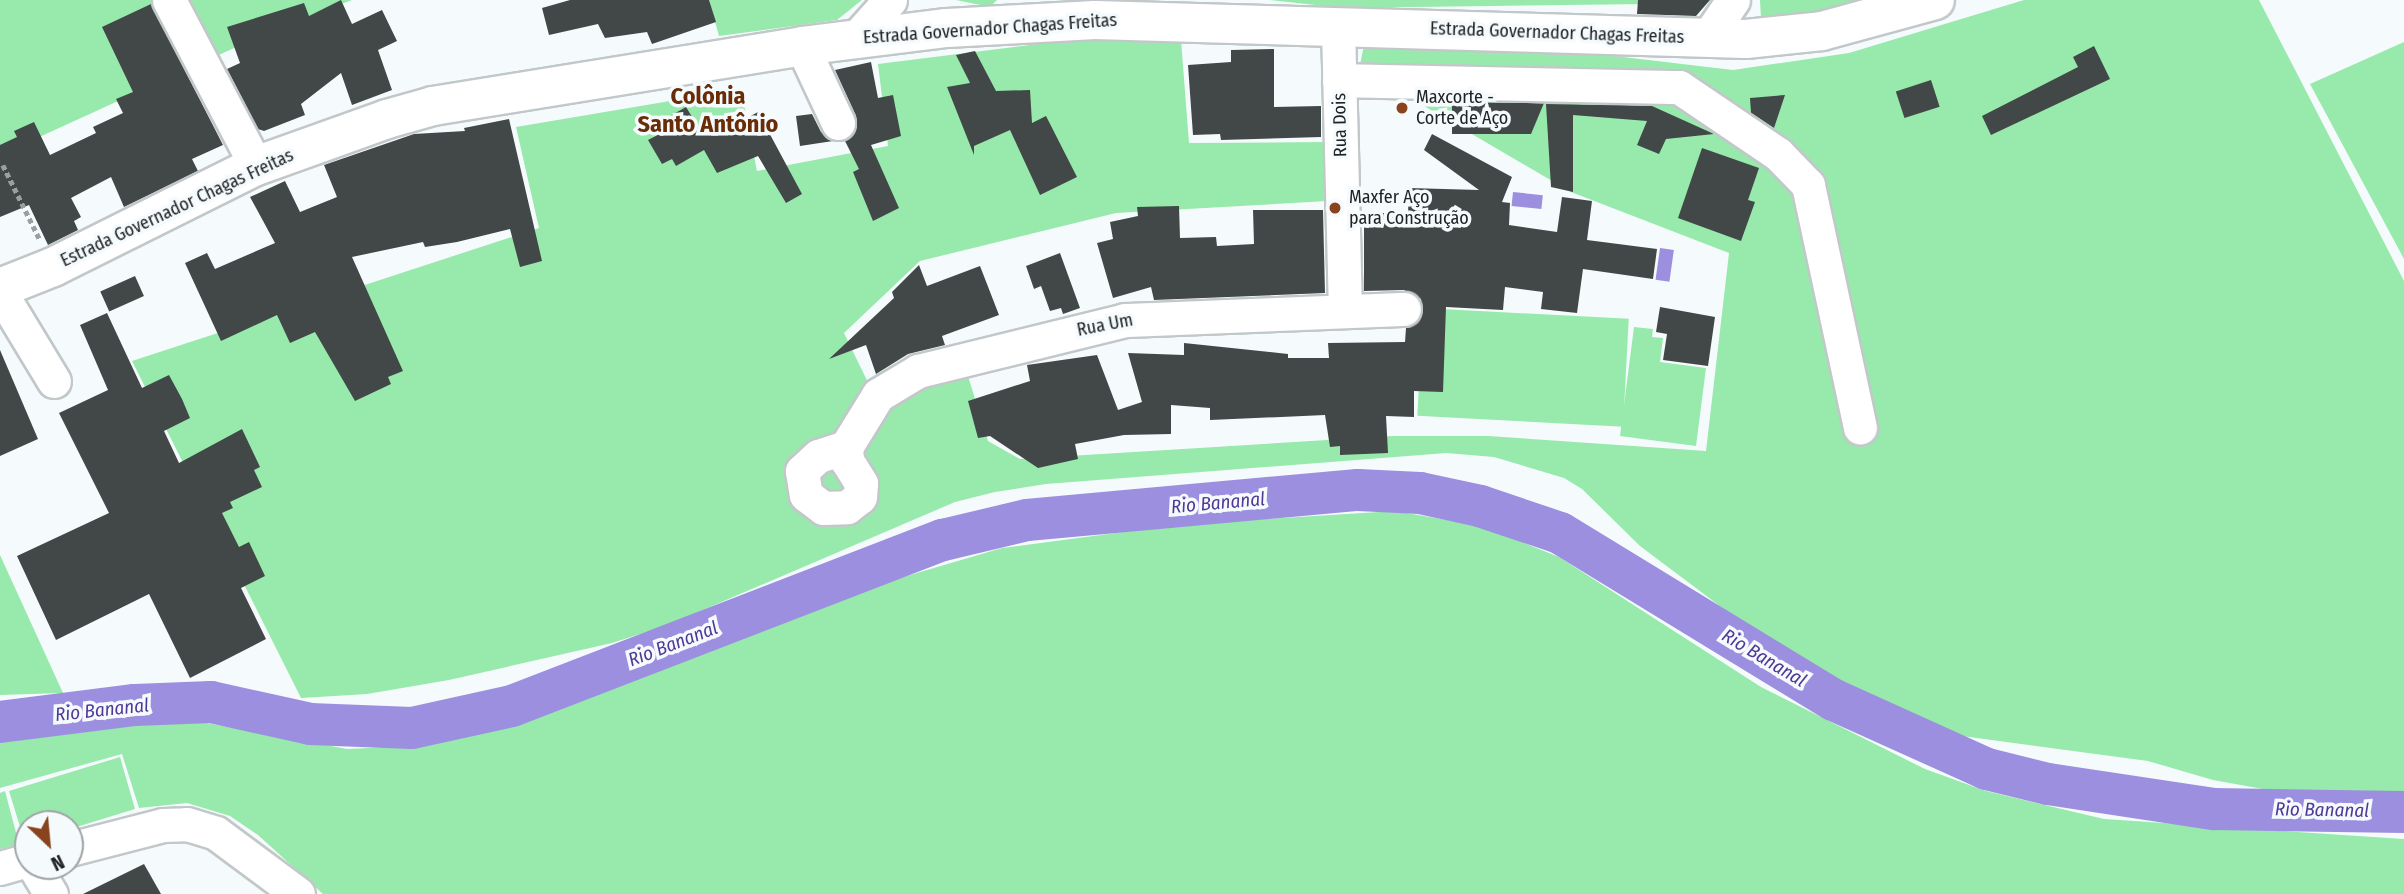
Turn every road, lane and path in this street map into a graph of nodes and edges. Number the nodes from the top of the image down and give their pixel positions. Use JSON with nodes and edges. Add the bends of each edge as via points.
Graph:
{"nodes":[{"id":1,"x":169,"y":0,"type":"edge"},
{"id":2,"x":890,"y":0,"type":"edge"},
{"id":3,"x":1733,"y":0,"type":"edge"},
{"id":4,"x":1935,"y":0,"type":"edge"},
{"id":5,"x":1338,"y":26,"type":"junction"},
{"id":6,"x":856,"y":38,"type":"junction"},
{"id":7,"x":1707,"y":38,"type":"junction"},
{"id":8,"x":802,"y":46,"type":"junction"},
{"id":9,"x":1339,"y":80,"type":"junction"},
{"id":10,"x":838,"y":123,"type":"dead end"},
{"id":11,"x":3,"y":165,"type":"dead end"},
{"id":12,"x":256,"y":166,"type":"junction"},
{"id":13,"x":53,"y":267,"type":"junction"},
{"id":14,"x":0,"y":290,"type":"edge"},
{"id":15,"x":1345,"y":308,"type":"junction"},
{"id":16,"x":1404,"y":309,"type":"dead end"},
{"id":17,"x":54,"y":381,"type":"dead end"},
{"id":18,"x":1860,"y":427,"type":"dead end"},
{"id":19,"x":846,"y":447,"type":"dead end"},
{"id":20,"x":84,"y":845,"type":"edge"},
{"id":21,"x":298,"y":894,"type":"edge"}],
"edges":[{"from":1,"to":12,"type":"street"},
{"from":2,"to":6,"type":"street"},
{"from":3,"to":7,"type":"street"},
{"from":4,"to":7,"type":"main road","name":"Estrada Governador Chagas Freitas","via":[[1783,37]]},
{"from":5,"to":6,"type":"main road","name":"Estrada Governador Chagas Freitas","via":[[1095,20]]},
{"from":5,"to":7,"type":"main road","name":"Estrada Governador Chagas Freitas"},
{"from":5,"to":9,"type":"street","name":"Rua Dois"},
{"from":6,"to":8,"type":"main road","name":"Estrada Governador Chagas Freitas"},
{"from":8,"to":10,"type":"street"},
{"from":8,"to":12,"type":"main road","name":"Estrada Governador Chagas Freitas","via":[[433,106]]},
{"from":9,"to":15,"type":"street","name":"Rua Dois"},
{"from":9,"to":18,"type":"street","via":[[1679,88],[1778,154],[1808,185]]},
{"from":11,"to":13,"type":"path"},
{"from":12,"to":13,"type":"main road","name":"Estrada Governador Chagas Freitas"},
{"from":13,"to":14,"type":"main road","name":"Estrada Governador Chagas Freitas"},
{"from":14,"to":17,"type":"street"},
{"from":15,"to":16,"type":"street","name":"Rua Um"},
{"from":15,"to":19,"type":"street","name":"Rua Um","via":[[1125,320],[928,368],[878,395]]},
{"from":20,"to":21,"type":"street","via":[[163,825],[187,824],[216,833]]}]}
